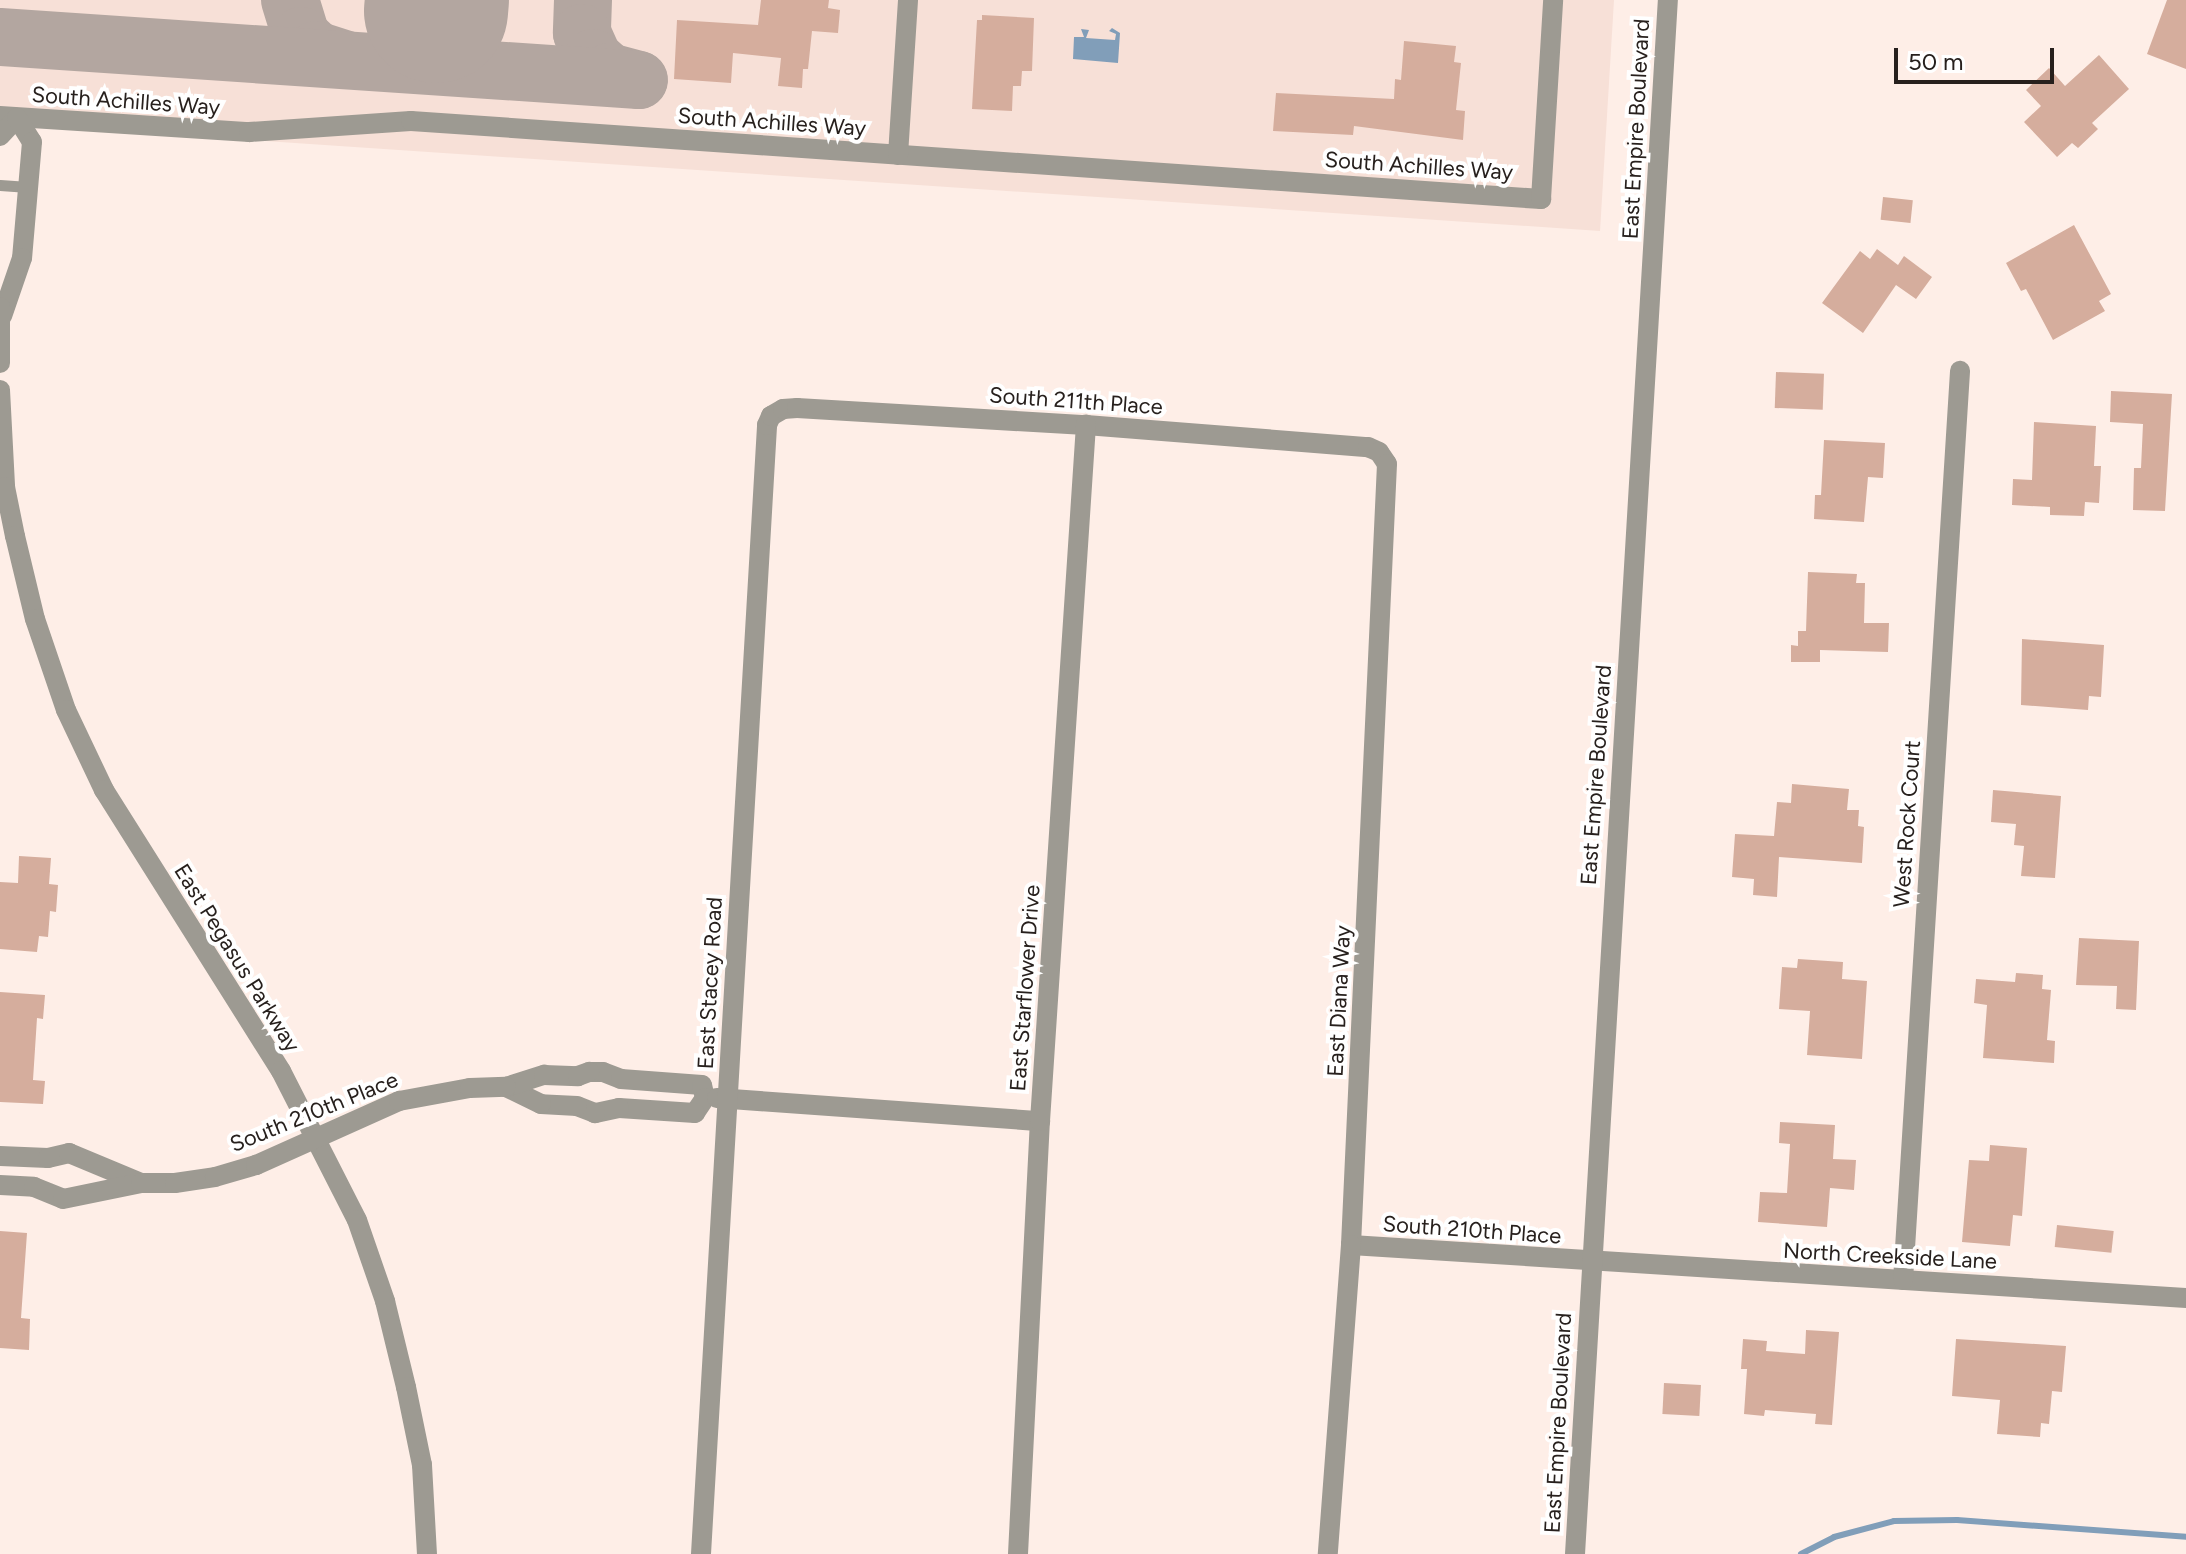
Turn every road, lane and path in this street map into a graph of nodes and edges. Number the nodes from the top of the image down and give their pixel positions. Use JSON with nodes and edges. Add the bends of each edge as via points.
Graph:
{"nodes":[{"id":1,"x":908,"y":0,"type":"edge"},
{"id":2,"x":1553,"y":0,"type":"edge"},
{"id":3,"x":1668,"y":0,"type":"edge"},
{"id":4,"x":9,"y":117,"type":"edge"},
{"id":5,"x":0,"y":136,"type":"edge"},
{"id":6,"x":898,"y":155,"type":"junction"},
{"id":7,"x":0,"y":185,"type":"edge"},
{"id":8,"x":28,"y":187,"type":"junction"},
{"id":9,"x":1,"y":312,"type":"edge"},
{"id":10,"x":0,"y":363,"type":"edge"},
{"id":11,"x":1960,"y":371,"type":"dead end"},
{"id":12,"x":0,"y":390,"type":"edge"},
{"id":13,"x":771,"y":416,"type":"joint"},
{"id":14,"x":1086,"y":425,"type":"junction"},
{"id":15,"x":1379,"y":452,"type":"joint"},
{"id":16,"x":621,"y":1079,"type":"junction"},
{"id":17,"x":506,"y":1087,"type":"junction"},
{"id":18,"x":705,"y":1097,"type":"junction"},
{"id":19,"x":727,"y":1099,"type":"junction"},
{"id":20,"x":619,"y":1108,"type":"junction"},
{"id":21,"x":1040,"y":1121,"type":"junction"},
{"id":22,"x":316,"y":1136,"type":"junction"},
{"id":23,"x":0,"y":1156,"type":"edge"},
{"id":24,"x":48,"y":1158,"type":"junction"},
{"id":25,"x":141,"y":1183,"type":"junction"},
{"id":26,"x":0,"y":1185,"type":"edge"},
{"id":27,"x":45,"y":1192,"type":"junction"},
{"id":28,"x":1351,"y":1245,"type":"junction"},
{"id":29,"x":1590,"y":1262,"type":"junction"},
{"id":30,"x":1903,"y":1280,"type":"junction"},
{"id":31,"x":2186,"y":1298,"type":"edge"},
{"id":32,"x":427,"y":1554,"type":"edge"},
{"id":33,"x":701,"y":1554,"type":"edge"},
{"id":34,"x":1018,"y":1554,"type":"edge"},
{"id":35,"x":1328,"y":1554,"type":"edge"},
{"id":36,"x":1575,"y":1554,"type":"edge"}],
"edges":[{"from":1,"to":6,"type":"street"},
{"from":2,"to":6,"type":"street","name":"South Achilles Way","via":[[1541,199]]},
{"from":3,"to":29,"type":"street","name":"East Empire Boulevard"},
{"from":4,"to":5,"type":"street"},
{"from":4,"to":6,"type":"street","name":"South Achilles Way","via":[[249,132],[411,121]]},
{"from":4,"to":8,"type":"street","via":[[32,142]]},
{"from":7,"to":8,"type":"lane"},
{"from":8,"to":9,"type":"street","via":[[22,258]]},
{"from":9,"to":10,"type":"street"},
{"from":11,"to":30,"type":"street","name":"West Rock Court"},
{"from":12,"to":22,"type":"street","name":"East Pegasus Parkway","via":[[5,487],[15,536],[35,619],[66,710],[104,790],[281,1071]]},
{"from":13,"to":14,"type":"street","name":"South 211th Place","via":[[797,408]]},
{"from":13,"to":19,"type":"street","name":"East Stacey Road"},
{"from":14,"to":15,"type":"street","name":"South 211th Place"},
{"from":14,"to":21,"type":"street","name":"East Starflower Drive"},
{"from":15,"to":28,"type":"street","name":"East Diana Way","via":[[1389,481]]},
{"from":16,"to":17,"type":"street","name":"South 210th Place","via":[[603,1072],[544,1075]]},
{"from":16,"to":18,"type":"street","name":"South 210th Place","via":[[702,1085]]},
{"from":16,"to":20,"type":"street"},
{"from":17,"to":20,"type":"street","name":"South 210th Place","via":[[541,1104],[595,1113]]},
{"from":17,"to":22,"type":"street","name":"South 210th Place","via":[[399,1101]]},
{"from":18,"to":19,"type":"street","name":"South 210th Place"},
{"from":18,"to":20,"type":"street","name":"South 210th Place","via":[[695,1113]]},
{"from":19,"to":21,"type":"street","name":"South 210th Place"},
{"from":19,"to":33,"type":"street","name":"East Stacey Road"},
{"from":21,"to":34,"type":"street","name":"East Starflower Drive"},
{"from":22,"to":25,"type":"street","name":"South 210th Place","via":[[256,1165],[215,1177]]},
{"from":22,"to":32,"type":"street","name":"East Pegasus Parkway","via":[[357,1220],[385,1301],[422,1465]]},
{"from":23,"to":24,"type":"street","name":"South 210th Place"},
{"from":24,"to":25,"type":"street","name":"South 210th Place","via":[[69,1153]]},
{"from":24,"to":27,"type":"street"},
{"from":25,"to":27,"type":"street","name":"South 210th Place","via":[[63,1199]]},
{"from":26,"to":27,"type":"street","name":"South 210th Place"},
{"from":28,"to":29,"type":"street","name":"South 210th Place"},
{"from":28,"to":35,"type":"street","name":"East Diana Way"},
{"from":29,"to":30,"type":"street","name":"North Creekside Lane"},
{"from":29,"to":36,"type":"street","name":"East Empire Boulevard"},
{"from":30,"to":31,"type":"street","name":"North Creekside Lane"}]}
